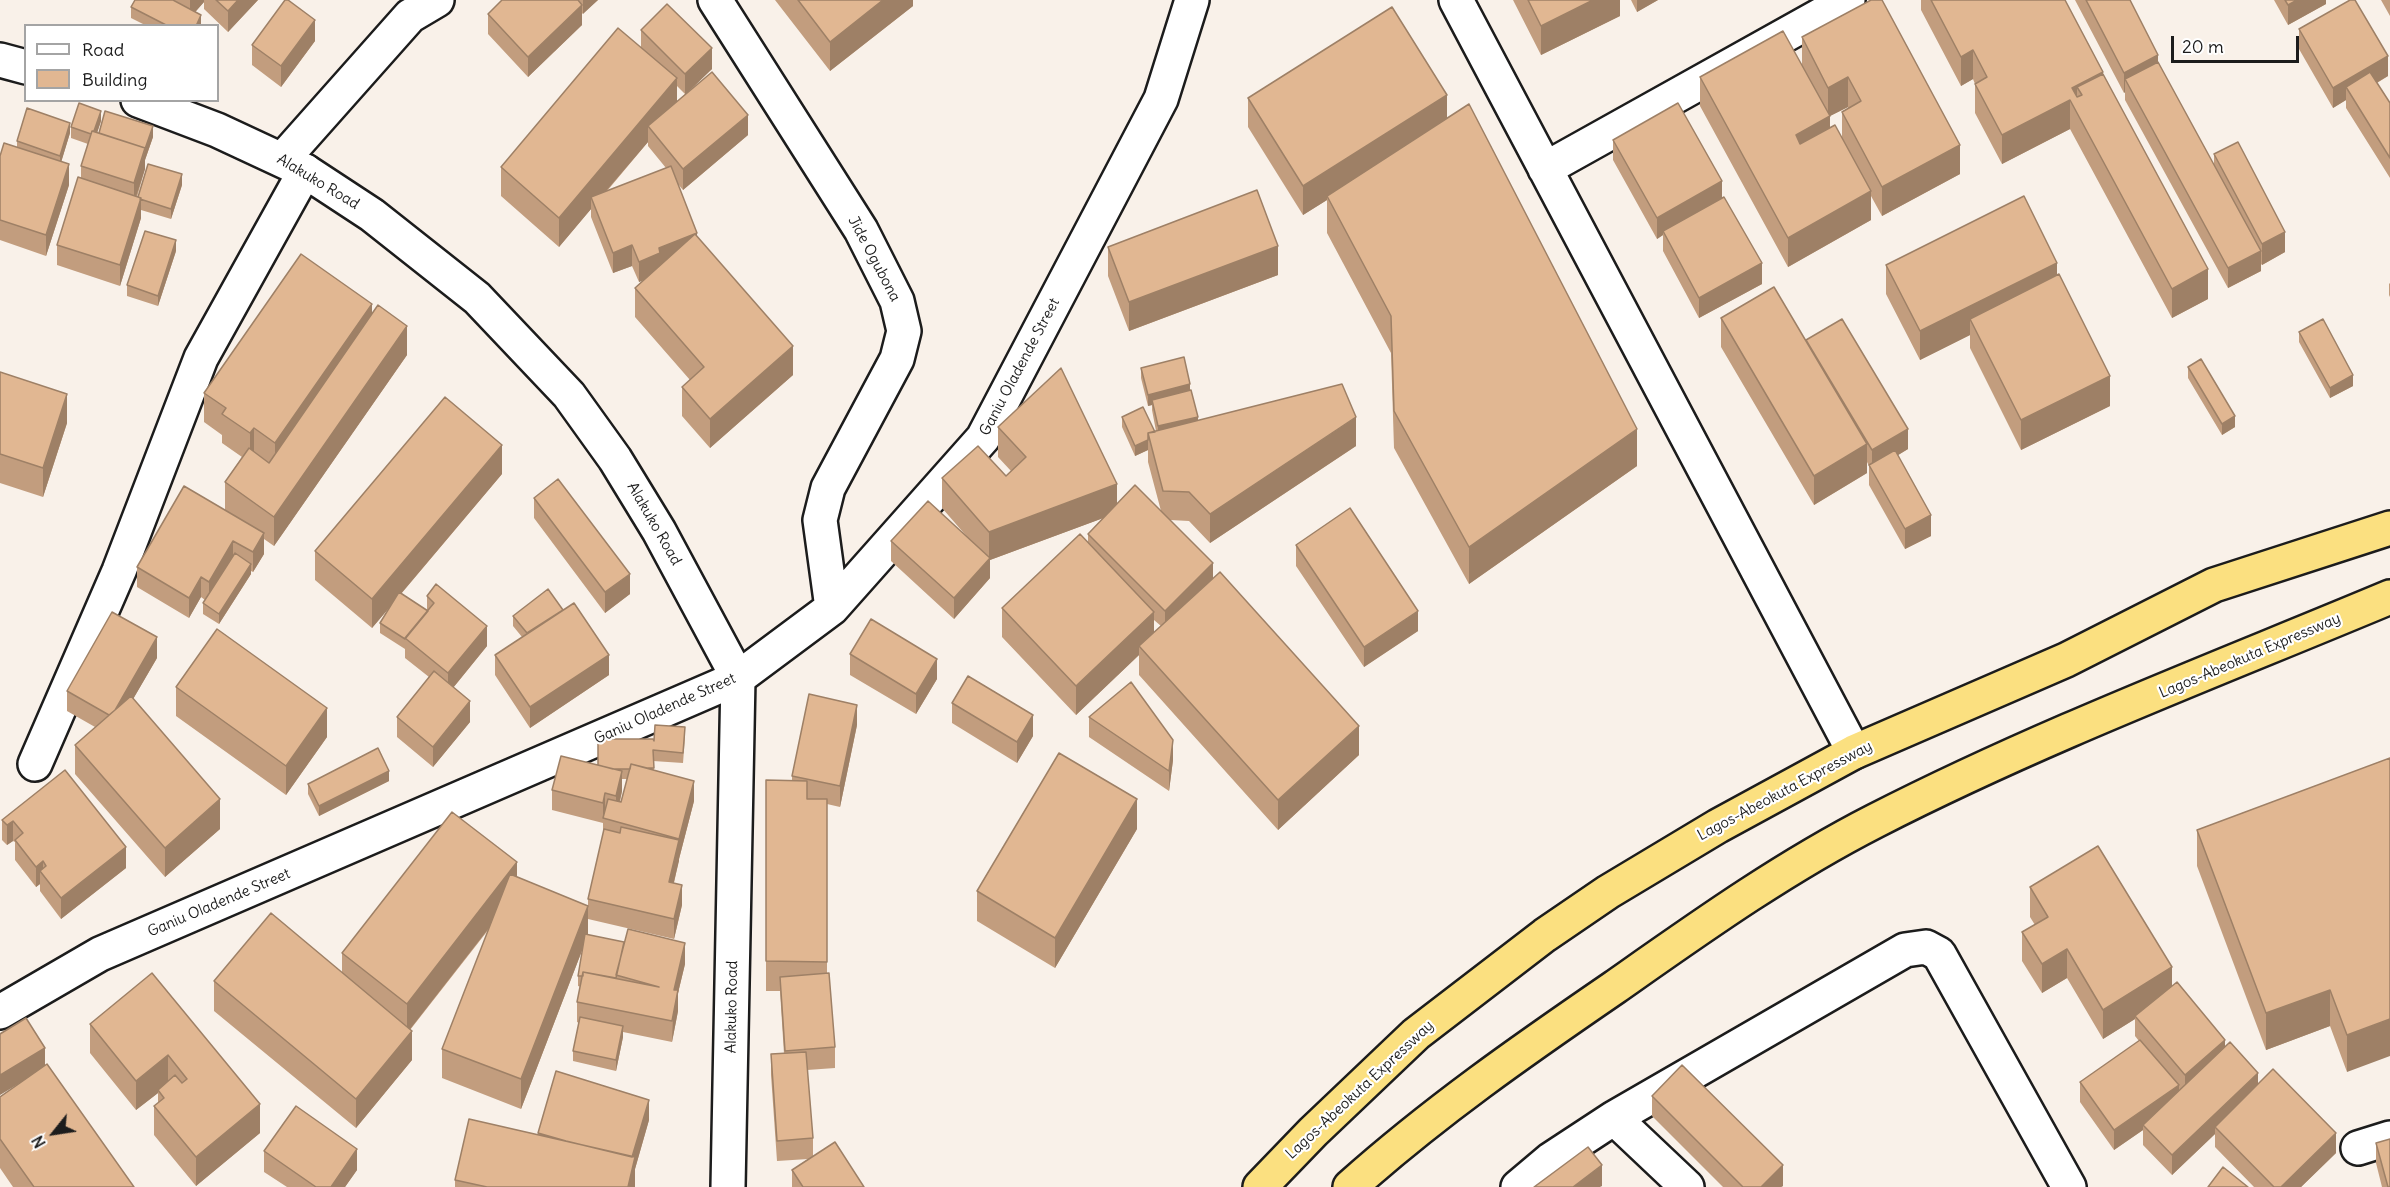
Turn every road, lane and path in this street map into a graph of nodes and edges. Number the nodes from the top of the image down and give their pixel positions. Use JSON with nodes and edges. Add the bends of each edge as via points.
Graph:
{"nodes":[{"id":1,"x":437,"y":0,"type":"edge"},
{"id":2,"x":715,"y":0,"type":"edge"},
{"id":3,"x":1192,"y":0,"type":"edge"},
{"id":4,"x":1456,"y":0,"type":"edge"},
{"id":5,"x":1848,"y":0,"type":"edge"},
{"id":6,"x":0,"y":60,"type":"edge"},
{"id":7,"x":24,"y":66,"type":"edge"},
{"id":8,"x":143,"y":102,"type":"edge"},
{"id":9,"x":294,"y":165,"type":"junction"},
{"id":10,"x":1545,"y":169,"type":"junction"},
{"id":11,"x":2390,"y":528,"type":"edge"},
{"id":12,"x":2390,"y":597,"type":"edge"},
{"id":13,"x":831,"y":608,"type":"junction"},
{"id":14,"x":738,"y":678,"type":"junction"},
{"id":15,"x":1854,"y":752,"type":"junction"},
{"id":16,"x":35,"y":764,"type":"dead end"},
{"id":17,"x":0,"y":1012,"type":"edge"},
{"id":18,"x":1614,"y":1119,"type":"junction"},
{"id":19,"x":2390,"y":1138,"type":"edge"},
{"id":20,"x":2358,"y":1148,"type":"dead end"},
{"id":21,"x":728,"y":1187,"type":"edge"},
{"id":22,"x":1260,"y":1187,"type":"edge"},
{"id":23,"x":1350,"y":1187,"type":"edge"},
{"id":24,"x":1518,"y":1187,"type":"edge"},
{"id":25,"x":1687,"y":1187,"type":"edge"},
{"id":26,"x":2070,"y":1187,"type":"edge"}],
"edges":[{"from":1,"to":9,"type":"street","via":[[410,16]]},
{"from":2,"to":13,"type":"street","name":"Jide Ogubona","via":[[861,230],[897,301],[904,331],[897,359],[828,488],[820,520]]},
{"from":3,"to":13,"type":"street","name":"Ganiu Oladende Street","via":[[1161,99],[983,438]]},
{"from":4,"to":10,"type":"street"},
{"from":5,"to":10,"type":"street"},
{"from":6,"to":7,"type":"street"},
{"from":8,"to":9,"type":"street","name":"Alakuko Road"},
{"from":9,"to":14,"type":"street","name":"Alakuko Road","via":[[372,215],[477,298],[569,395],[615,459],[659,531]]},
{"from":9,"to":16,"type":"street","via":[[201,358],[119,571]]},
{"from":10,"to":15,"type":"street"},
{"from":11,"to":15,"type":"highway","name":"Lagos-Abeokuta Expressway","via":[[2214,585],[2066,660]]},
{"from":12,"to":23,"type":"highway","name":"Lagos-Abeokuta Expressway","via":[[1982,768],[1872,823],[1752,891],[1411,1132]]},
{"from":13,"to":14,"type":"street","name":"Ganiu Oladende Street"},
{"from":14,"to":17,"type":"street","name":"Ganiu Oladende Street","via":[[100,954]]},
{"from":14,"to":21,"type":"street","name":"Alakuko Road"},
{"from":15,"to":22,"type":"highway","name":"Lagos-Abeokuta Expressway","via":[[1718,826],[1545,935],[1416,1034]]},
{"from":18,"to":24,"type":"street","via":[[1550,1160]]},
{"from":18,"to":25,"type":"street"},
{"from":18,"to":26,"type":"street","via":[[1905,950],[1926,947],[1939,954]]},
{"from":19,"to":20,"type":"street"}]}
